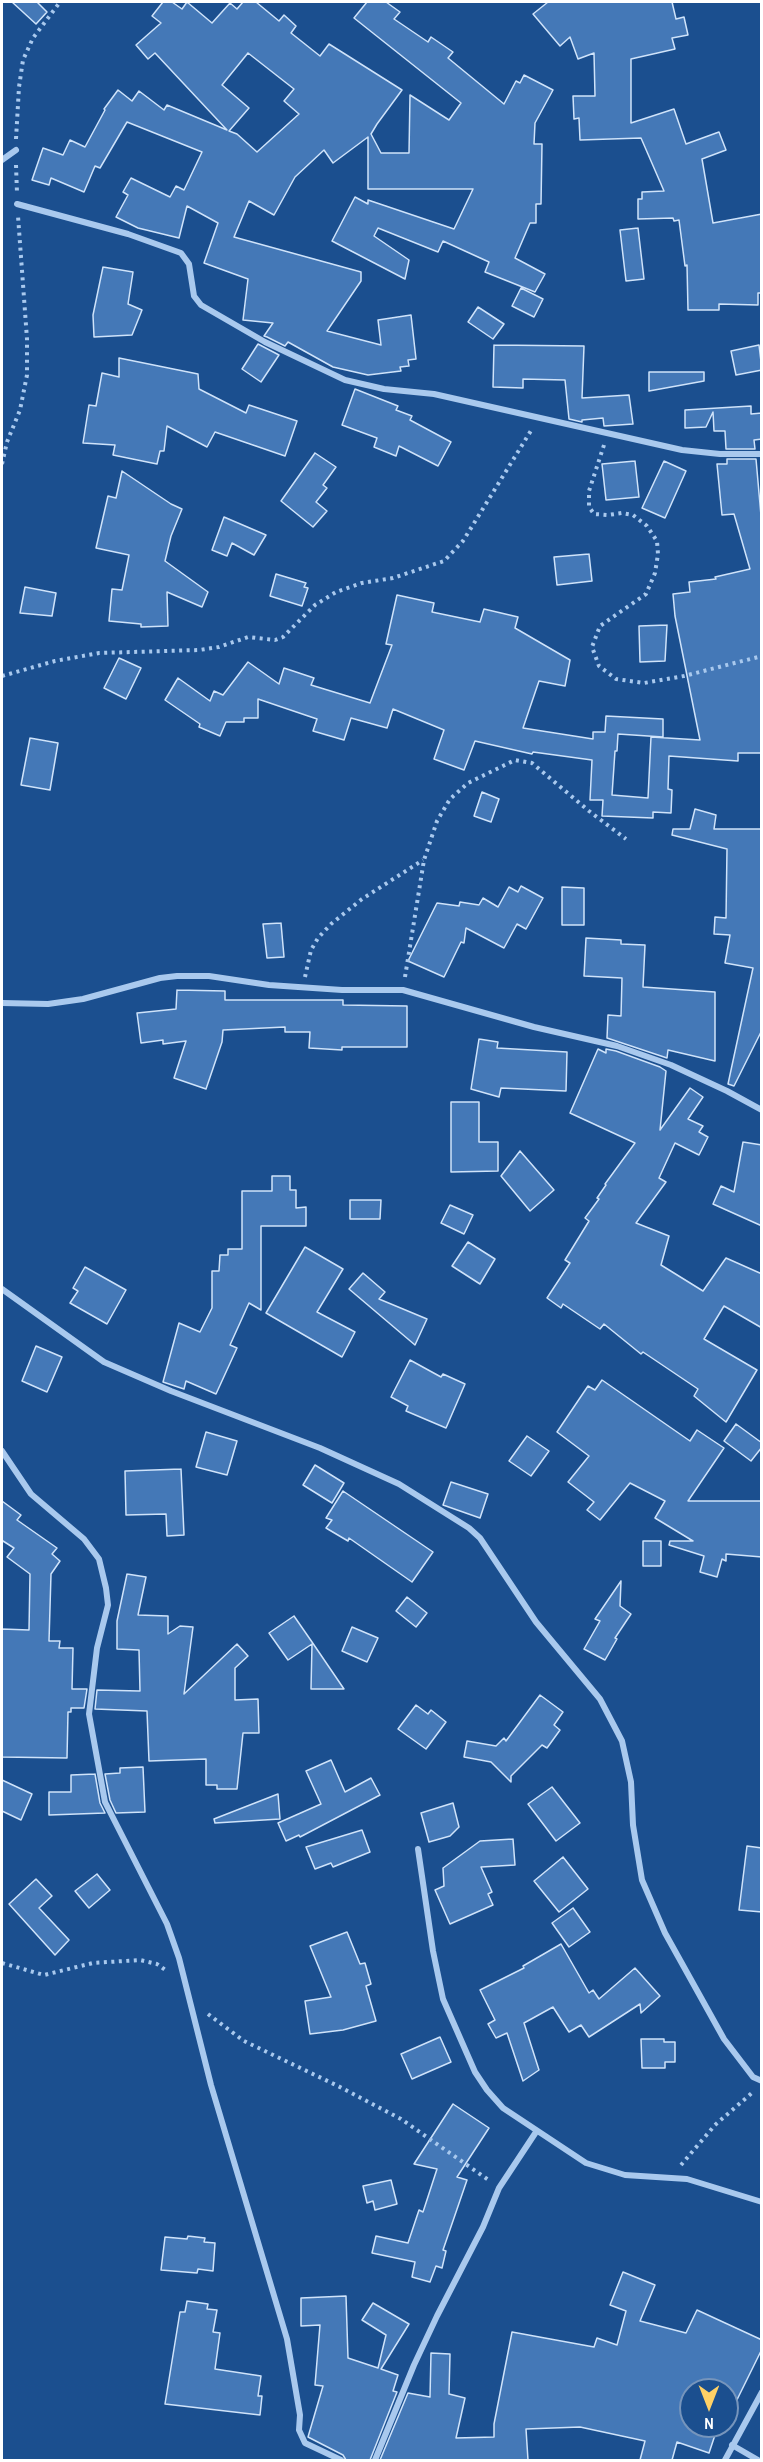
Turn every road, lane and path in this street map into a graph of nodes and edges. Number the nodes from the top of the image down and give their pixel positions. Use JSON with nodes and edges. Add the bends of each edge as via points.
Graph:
{"nodes":[{"id":1,"x":60,"y":2,"type":"edge"},
{"id":2,"x":16,"y":150,"type":"junction"},
{"id":3,"x":2,"y":160,"type":"edge"},
{"id":4,"x":17,"y":204,"type":"junction"},
{"id":5,"x":538,"y":417,"type":"junction"},
{"id":6,"x":609,"y":432,"type":"junction"},
{"id":7,"x":762,"y":454,"type":"edge"},
{"id":8,"x":2,"y":464,"type":"edge"},
{"id":9,"x":762,"y":656,"type":"edge"},
{"id":10,"x":2,"y":676,"type":"edge"},
{"id":11,"x":626,"y":839,"type":"dead end"},
{"id":12,"x":424,"y":860,"type":"junction"},
{"id":13,"x":304,"y":987,"type":"junction"},
{"id":14,"x":403,"y":990,"type":"junction"},
{"id":15,"x":2,"y":1003,"type":"edge"},
{"id":16,"x":762,"y":1110,"type":"edge"},
{"id":17,"x":2,"y":1288,"type":"edge"},
{"id":18,"x":2,"y":1451,"type":"edge"},
{"id":19,"x":418,"y":1849,"type":"dead end"},
{"id":20,"x":2,"y":1963,"type":"edge"},
{"id":21,"x":187,"y":1992,"type":"junction"},
{"id":22,"x":762,"y":2081,"type":"edge"},
{"id":23,"x":756,"y":2090,"type":"dead end"},
{"id":24,"x":536,"y":2132,"type":"junction"},
{"id":25,"x":671,"y":2177,"type":"junction"},
{"id":26,"x":500,"y":2187,"type":"junction"},
{"id":27,"x":762,"y":2202,"type":"edge"},
{"id":28,"x":762,"y":2392,"type":"edge"},
{"id":29,"x":732,"y":2445,"type":"junction"},
{"id":30,"x":340,"y":2460,"type":"edge"},
{"id":31,"x":375,"y":2460,"type":"edge"},
{"id":32,"x":725,"y":2460,"type":"edge"},
{"id":33,"x":758,"y":2460,"type":"edge"}],
"edges":[{"from":1,"to":2,"type":"path","via":[[33,38],[23,60]]},
{"from":2,"to":3,"type":"street"},
{"from":2,"to":4,"type":"path"},
{"from":4,"to":5,"type":"street","via":[[128,234],[181,253],[189,264],[194,296],[201,305],[264,342],[345,380],[384,389],[434,393]]},
{"from":4,"to":8,"type":"path","via":[[27,375]]},
{"from":5,"to":6,"type":"street"},
{"from":5,"to":10,"type":"path","via":[[463,541],[444,561],[336,592],[315,605],[284,637],[274,640],[248,637],[199,650],[99,653]]},
{"from":6,"to":7,"type":"street","via":[[682,450]]},
{"from":6,"to":9,"type":"path","via":[[589,491],[589,507],[594,514],[633,515],[657,541],[658,554],[646,594],[600,626],[592,647],[599,666],[616,679],[644,684]]},
{"from":11,"to":12,"type":"path","via":[[532,763],[515,760],[468,783],[450,799]]},
{"from":12,"to":13,"type":"path","via":[[362,899],[324,931],[311,950]]},
{"from":12,"to":14,"type":"path"},
{"from":13,"to":14,"type":"street"},
{"from":13,"to":15,"type":"street","via":[[177,976],[83,999],[48,1004]]},
{"from":14,"to":16,"type":"street","via":[[617,1046],[660,1061]]},
{"from":17,"to":22,"type":"street","via":[[104,1362],[320,1448],[399,1484],[480,1538],[536,1622],[600,1699],[622,1741],[631,1782],[642,1880],[670,1944],[724,2039],[753,2077]]},
{"from":18,"to":21,"type":"street","via":[[31,1494],[84,1539],[99,1559],[108,1605],[97,1648],[89,1714],[105,1802],[167,1924]]},
{"from":19,"to":24,"type":"street","via":[[443,1999],[460,2041],[487,2090],[503,2108]]},
{"from":20,"to":21,"type":"path","via":[[44,1975],[93,1963],[140,1960],[157,1964]]},
{"from":21,"to":26,"type":"path","via":[[212,2018],[244,2041],[401,2119]]},
{"from":21,"to":30,"type":"street","via":[[279,2308],[295,2379],[299,2430],[305,2443]]},
{"from":23,"to":25,"type":"path","via":[[716,2125]]},
{"from":24,"to":25,"type":"street","via":[[586,2163],[625,2175]]},
{"from":24,"to":26,"type":"street"},
{"from":25,"to":27,"type":"street"},
{"from":26,"to":31,"type":"street","via":[[419,2355]]},
{"from":28,"to":29,"type":"street"},
{"from":29,"to":32,"type":"street"},
{"from":29,"to":33,"type":"street"}]}
